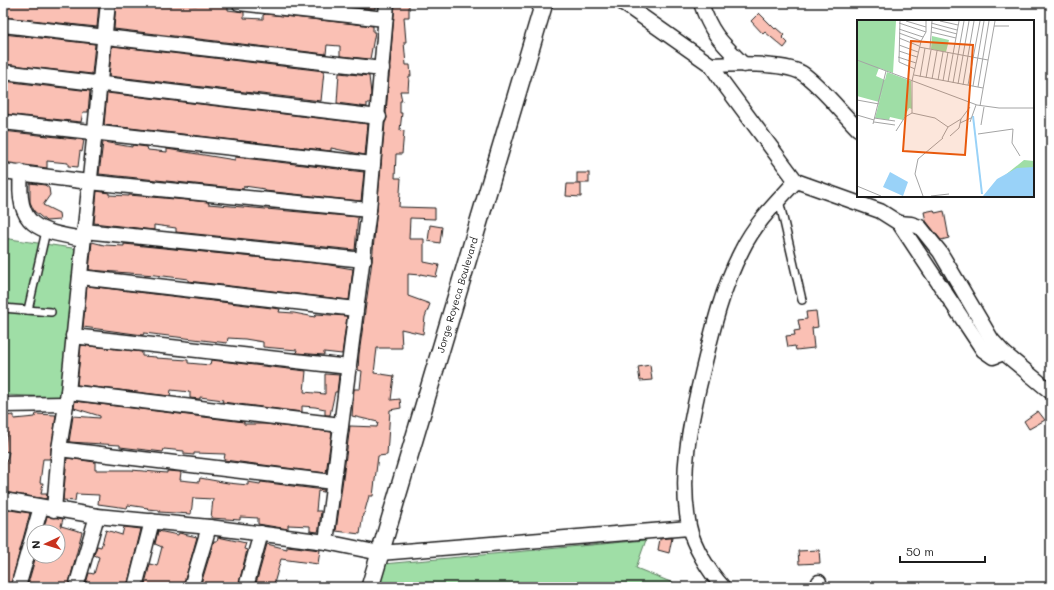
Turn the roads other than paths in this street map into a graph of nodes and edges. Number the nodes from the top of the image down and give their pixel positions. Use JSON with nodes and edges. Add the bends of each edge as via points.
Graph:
{"nodes":[{"id":1,"x":108,"y":3,"type":"edge"},
{"id":2,"x":239,"y":3,"type":"edge"},
{"id":3,"x":387,"y":3,"type":"edge"},
{"id":4,"x":544,"y":3,"type":"edge"},
{"id":5,"x":623,"y":3,"type":"edge"},
{"id":6,"x":701,"y":3,"type":"edge"},
{"id":7,"x":386,"y":19,"type":"junction"},
{"id":8,"x":3,"y":26,"type":"edge"},
{"id":9,"x":104,"y":36,"type":"junction"},
{"id":10,"x":712,"y":65,"type":"junction"},
{"id":11,"x":744,"y":65,"type":"junction"},
{"id":12,"x":382,"y":69,"type":"junction"},
{"id":13,"x":3,"y":72,"type":"edge"},
{"id":14,"x":99,"y":83,"type":"junction"},
{"id":15,"x":379,"y":117,"type":"junction"},
{"id":16,"x":3,"y":122,"type":"edge"},
{"id":17,"x":857,"y":128,"type":"edge"},
{"id":18,"x":94,"y":133,"type":"junction"},
{"id":19,"x":374,"y":164,"type":"junction"},
{"id":20,"x":3,"y":170,"type":"edge"},
{"id":21,"x":21,"y":172,"type":"junction"},
{"id":22,"x":796,"y":181,"type":"junction"},
{"id":23,"x":89,"y":182,"type":"junction"},
{"id":24,"x":779,"y":200,"type":"junction"},
{"id":25,"x":369,"y":210,"type":"junction"},
{"id":26,"x":46,"y":231,"type":"junction"},
{"id":27,"x":84,"y":235,"type":"junction"},
{"id":28,"x":364,"y":260,"type":"junction"},
{"id":29,"x":80,"y":277,"type":"junction"},
{"id":30,"x":802,"y":300,"type":"dead end"},
{"id":31,"x":3,"y":308,"type":"edge"},
{"id":32,"x":356,"y":309,"type":"junction"},
{"id":33,"x":28,"y":310,"type":"junction"},
{"id":34,"x":51,"y":312,"type":"dead end"},
{"id":35,"x":73,"y":336,"type":"junction"},
{"id":36,"x":349,"y":367,"type":"junction"},
{"id":37,"x":1051,"y":392,"type":"edge"},
{"id":38,"x":67,"y":398,"type":"junction"},
{"id":39,"x":3,"y":405,"type":"edge"},
{"id":40,"x":342,"y":425,"type":"junction"},
{"id":41,"x":59,"y":449,"type":"junction"},
{"id":42,"x":333,"y":482,"type":"junction"},
{"id":43,"x":3,"y":500,"type":"edge"},
{"id":44,"x":48,"y":508,"type":"junction"},
{"id":45,"x":97,"y":516,"type":"junction"},
{"id":46,"x":152,"y":521,"type":"junction"},
{"id":47,"x":209,"y":527,"type":"junction"},
{"id":48,"x":689,"y":528,"type":"junction"},
{"id":49,"x":261,"y":533,"type":"junction"},
{"id":50,"x":326,"y":542,"type":"junction"},
{"id":51,"x":380,"y":553,"type":"junction"},
{"id":52,"x":18,"y":587,"type":"edge"},
{"id":53,"x":76,"y":587,"type":"edge"},
{"id":54,"x":135,"y":587,"type":"edge"},
{"id":55,"x":191,"y":587,"type":"edge"},
{"id":56,"x":246,"y":587,"type":"edge"},
{"id":57,"x":370,"y":587,"type":"edge"},
{"id":58,"x":723,"y":587,"type":"edge"}],
"edges":[{"from":1,"to":9,"type":"street"},
{"from":2,"to":7,"type":"street"},
{"from":3,"to":7,"type":"street"},
{"from":4,"to":51,"type":"street","name":"Jorge Royeca Boulevard"},
{"from":5,"to":10,"type":"street"},
{"from":6,"to":11,"type":"street","via":[[715,35]]},
{"from":7,"to":12,"type":"street"},
{"from":8,"to":9,"type":"street"},
{"from":9,"to":12,"type":"street"},
{"from":9,"to":14,"type":"street"},
{"from":10,"to":11,"type":"street"},
{"from":10,"to":22,"type":"street"},
{"from":11,"to":17,"type":"street","via":[[781,67],[802,73]]},
{"from":12,"to":15,"type":"street"},
{"from":13,"to":14,"type":"street"},
{"from":14,"to":15,"type":"street"},
{"from":14,"to":18,"type":"street"},
{"from":15,"to":19,"type":"street"},
{"from":16,"to":18,"type":"street"},
{"from":18,"to":19,"type":"street"},
{"from":18,"to":23,"type":"street"},
{"from":19,"to":25,"type":"street"},
{"from":20,"to":21,"type":"street"},
{"from":21,"to":23,"type":"street"},
{"from":21,"to":26,"type":"street","via":[[22,204],[27,218]]},
{"from":22,"to":24,"type":"street"},
{"from":22,"to":37,"type":"street","via":[[880,211],[899,223],[983,350],[993,357],[1004,353]]},
{"from":23,"to":25,"type":"street"},
{"from":23,"to":27,"type":"street"},
{"from":24,"to":30,"type":"lane"},
{"from":24,"to":48,"type":"street","via":[[757,224],[742,250],[729,279],[709,342],[693,406],[688,446],[686,496]]},
{"from":25,"to":28,"type":"street"},
{"from":26,"to":27,"type":"street"},
{"from":26,"to":33,"type":"lane"},
{"from":27,"to":28,"type":"street"},
{"from":27,"to":29,"type":"street"},
{"from":28,"to":32,"type":"street"},
{"from":29,"to":32,"type":"street"},
{"from":29,"to":35,"type":"street"},
{"from":31,"to":33,"type":"lane"},
{"from":32,"to":36,"type":"street"},
{"from":33,"to":34,"type":"lane"},
{"from":35,"to":36,"type":"street"},
{"from":35,"to":38,"type":"street"},
{"from":36,"to":40,"type":"street"},
{"from":38,"to":39,"type":"street"},
{"from":38,"to":40,"type":"street"},
{"from":38,"to":41,"type":"street"},
{"from":40,"to":42,"type":"street"},
{"from":41,"to":42,"type":"street"},
{"from":41,"to":44,"type":"street"},
{"from":42,"to":50,"type":"street"},
{"from":43,"to":44,"type":"street"},
{"from":44,"to":45,"type":"street"},
{"from":44,"to":52,"type":"street"},
{"from":45,"to":46,"type":"street"},
{"from":45,"to":53,"type":"street"},
{"from":46,"to":47,"type":"street"},
{"from":46,"to":54,"type":"street"},
{"from":47,"to":49,"type":"street"},
{"from":47,"to":55,"type":"street"},
{"from":48,"to":51,"type":"street"},
{"from":48,"to":58,"type":"street","via":[[703,559]]},
{"from":49,"to":50,"type":"street"},
{"from":49,"to":56,"type":"street"},
{"from":50,"to":51,"type":"street"},
{"from":51,"to":57,"type":"street","name":"Jorge Royeca Boulevard"}]}
